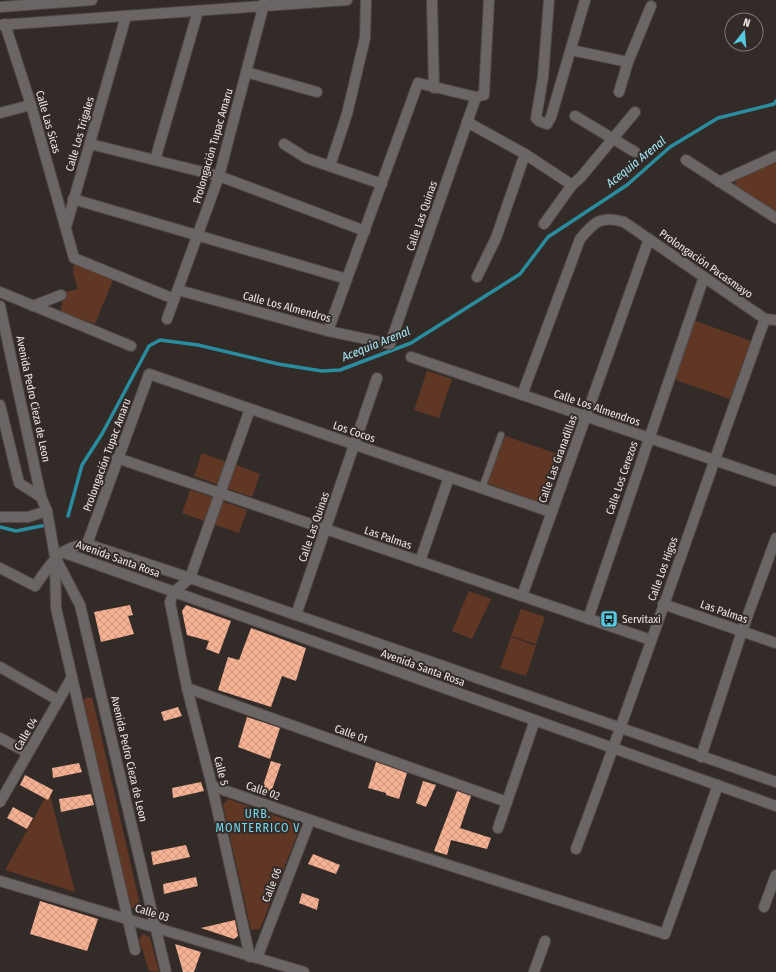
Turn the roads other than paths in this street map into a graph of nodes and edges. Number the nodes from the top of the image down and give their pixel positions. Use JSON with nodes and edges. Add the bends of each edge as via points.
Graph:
{"nodes":[{"id":1,"x":92,"y":0,"type":"edge"},
{"id":2,"x":347,"y":0,"type":"edge"},
{"id":3,"x":366,"y":0,"type":"edge"},
{"id":4,"x":432,"y":0,"type":"edge"},
{"id":5,"x":489,"y":0,"type":"edge"},
{"id":6,"x":549,"y":0,"type":"edge"},
{"id":7,"x":585,"y":0,"type":"edge"},
{"id":8,"x":264,"y":3,"type":"edge"},
{"id":9,"x":651,"y":6,"type":"dead end"},
{"id":10,"x":0,"y":7,"type":"edge"},
{"id":11,"x":198,"y":11,"type":"junction"},
{"id":12,"x":126,"y":16,"type":"junction"},
{"id":13,"x":2,"y":25,"type":"edge"},
{"id":14,"x":571,"y":50,"type":"junction"},
{"id":15,"x":628,"y":62,"type":"junction"},
{"id":16,"x":246,"y":72,"type":"junction"},
{"id":17,"x":434,"y":88,"type":"junction"},
{"id":18,"x":317,"y":92,"type":"dead end"},
{"id":19,"x":619,"y":92,"type":"dead end"},
{"id":20,"x":476,"y":97,"type":"junction"},
{"id":21,"x":30,"y":105,"type":"junction"},
{"id":22,"x":0,"y":112,"type":"edge"},
{"id":23,"x":635,"y":112,"type":"dead end"},
{"id":24,"x":575,"y":116,"type":"dead end"},
{"id":25,"x":467,"y":122,"type":"junction"},
{"id":26,"x":613,"y":138,"type":"junction"},
{"id":27,"x":90,"y":144,"type":"junction"},
{"id":28,"x":284,"y":144,"type":"dead end"},
{"id":29,"x":635,"y":152,"type":"dead end"},
{"id":30,"x":525,"y":154,"type":"junction"},
{"id":31,"x":776,"y":156,"type":"edge"},
{"id":32,"x":155,"y":160,"type":"junction"},
{"id":33,"x":686,"y":160,"type":"dead end"},
{"id":34,"x":330,"y":166,"type":"junction"},
{"id":35,"x":219,"y":176,"type":"junction"},
{"id":36,"x":719,"y":182,"type":"junction"},
{"id":37,"x":382,"y":184,"type":"junction"},
{"id":38,"x":572,"y":185,"type":"junction"},
{"id":39,"x":73,"y":198,"type":"junction"},
{"id":40,"x":776,"y":218,"type":"edge"},
{"id":41,"x":544,"y":224,"type":"dead end"},
{"id":42,"x":66,"y":227,"type":"junction"},
{"id":43,"x":365,"y":231,"type":"junction"},
{"id":44,"x":199,"y":234,"type":"junction"},
{"id":45,"x":649,"y":239,"type":"junction"},
{"id":46,"x":74,"y":258,"type":"joint"},
{"id":47,"x":477,"y":277,"type":"dead end"},
{"id":48,"x":704,"y":277,"type":"junction"},
{"id":49,"x":347,"y":279,"type":"junction"},
{"id":50,"x":0,"y":292,"type":"edge"},
{"id":51,"x":61,"y":295,"type":"dead end"},
{"id":52,"x":176,"y":295,"type":"junction"},
{"id":53,"x":0,"y":306,"type":"edge"},
{"id":54,"x":33,"y":306,"type":"junction"},
{"id":55,"x":1,"y":316,"type":"edge"},
{"id":56,"x":167,"y":318,"type":"dead end"},
{"id":57,"x":765,"y":319,"type":"junction"},
{"id":58,"x":776,"y":320,"type":"edge"},
{"id":59,"x":328,"y":331,"type":"junction"},
{"id":60,"x":390,"y":344,"type":"joint"},
{"id":61,"x":131,"y":346,"type":"dead end"},
{"id":62,"x":411,"y":357,"type":"dead end"},
{"id":63,"x":149,"y":374,"type":"joint"},
{"id":64,"x":377,"y":378,"type":"dead end"},
{"id":65,"x":522,"y":395,"type":"junction"},
{"id":66,"x":0,"y":405,"type":"edge"},
{"id":67,"x":250,"y":409,"type":"junction"},
{"id":68,"x":586,"y":417,"type":"junction"},
{"id":69,"x":501,"y":434,"type":"dead end"},
{"id":70,"x":649,"y":438,"type":"junction"},
{"id":71,"x":354,"y":445,"type":"junction"},
{"id":72,"x":118,"y":458,"type":"junction"},
{"id":73,"x":714,"y":460,"type":"junction"},
{"id":74,"x":449,"y":477,"type":"junction"},
{"id":75,"x":776,"y":481,"type":"edge"},
{"id":76,"x":482,"y":488,"type":"junction"},
{"id":77,"x":220,"y":493,"type":"junction"},
{"id":78,"x":42,"y":497,"type":"junction"},
{"id":79,"x":551,"y":512,"type":"junction"},
{"id":80,"x":48,"y":515,"type":"junction"},
{"id":81,"x":0,"y":517,"type":"edge"},
{"id":82,"x":326,"y":529,"type":"junction"},
{"id":83,"x":776,"y":538,"type":"edge"},
{"id":84,"x":88,"y":544,"type":"junction"},
{"id":85,"x":59,"y":555,"type":"junction"},
{"id":86,"x":772,"y":560,"type":"edge"},
{"id":87,"x":420,"y":561,"type":"junction"},
{"id":88,"x":0,"y":568,"type":"edge"},
{"id":89,"x":190,"y":578,"type":"junction"},
{"id":90,"x":174,"y":592,"type":"junction"},
{"id":91,"x":522,"y":596,"type":"junction"},
{"id":92,"x":664,"y":604,"type":"junction"},
{"id":93,"x":296,"y":615,"type":"junction"},
{"id":94,"x":588,"y":618,"type":"junction"},
{"id":95,"x":742,"y":631,"type":"junction"},
{"id":96,"x":651,"y":640,"type":"junction"},
{"id":97,"x":776,"y":643,"type":"edge"},
{"id":98,"x":0,"y":667,"type":"edge"},
{"id":99,"x":72,"y":677,"type":"junction"},
{"id":100,"x":187,"y":688,"type":"junction"},
{"id":101,"x":58,"y":700,"type":"junction"},
{"id":102,"x":535,"y":720,"type":"junction"},
{"id":103,"x":621,"y":729,"type":"junction"},
{"id":104,"x":0,"y":738,"type":"edge"},
{"id":105,"x":614,"y":748,"type":"junction"},
{"id":106,"x":28,"y":753,"type":"junction"},
{"id":107,"x":701,"y":757,"type":"junction"},
{"id":108,"x":776,"y":782,"type":"edge"},
{"id":109,"x":718,"y":785,"type":"junction"},
{"id":110,"x":212,"y":786,"type":"junction"},
{"id":111,"x":0,"y":802,"type":"edge"},
{"id":112,"x":506,"y":802,"type":"junction"},
{"id":113,"x":776,"y":806,"type":"edge"},
{"id":114,"x":310,"y":820,"type":"junction"},
{"id":115,"x":498,"y":828,"type":"dead end"},
{"id":116,"x":576,"y":849,"type":"dead end"},
{"id":117,"x":776,"y":875,"type":"edge"},
{"id":118,"x":0,"y":881,"type":"edge"},
{"id":119,"x":764,"y":907,"type":"dead end"},
{"id":120,"x":127,"y":918,"type":"junction"},
{"id":121,"x":155,"y":927,"type":"junction"},
{"id":122,"x":545,"y":941,"type":"dead end"},
{"id":123,"x":135,"y":950,"type":"dead end"},
{"id":124,"x":254,"y":957,"type":"junction"},
{"id":125,"x":300,"y":971,"type":"edge"},
{"id":126,"x":537,"y":971,"type":"edge"},
{"id":127,"x":166,"y":972,"type":"edge"}],
"edges":[{"from":1,"to":10,"type":"street"},
{"from":2,"to":8,"type":"street"},
{"from":3,"to":34,"type":"street","via":[[365,38],[347,114]]},
{"from":4,"to":17,"type":"street"},
{"from":5,"to":20,"type":"street","name":"Calle Las Quinas","via":[[484,95]]},
{"from":6,"to":14,"type":"street","via":[[543,77],[536,118],[539,121],[549,123]]},
{"from":7,"to":14,"type":"street"},
{"from":8,"to":11,"type":"street"},
{"from":8,"to":16,"type":"street","name":"Prolongación Tupac Amaru"},
{"from":9,"to":15,"type":"street"},
{"from":11,"to":12,"type":"street"},
{"from":11,"to":32,"type":"street"},
{"from":12,"to":13,"type":"street"},
{"from":12,"to":27,"type":"street","name":"Calle Los Trigales"},
{"from":13,"to":21,"type":"street","name":"Calle Las Sicas"},
{"from":14,"to":15,"type":"street"},
{"from":15,"to":19,"type":"street"},
{"from":16,"to":18,"type":"street"},
{"from":16,"to":35,"type":"street","name":"Prolongación Tupac Amaru"},
{"from":17,"to":20,"type":"street"},
{"from":17,"to":37,"type":"street","via":[[418,84]]},
{"from":20,"to":25,"type":"street","name":"Calle Las Quinas"},
{"from":21,"to":22,"type":"street"},
{"from":21,"to":42,"type":"street","name":"Calle Las Sicas"},
{"from":23,"to":26,"type":"street"},
{"from":24,"to":26,"type":"street"},
{"from":25,"to":30,"type":"street"},
{"from":25,"to":60,"type":"street","name":"Calle Las Quinas"},
{"from":26,"to":29,"type":"street"},
{"from":26,"to":38,"type":"street"},
{"from":27,"to":32,"type":"street"},
{"from":27,"to":39,"type":"street","name":"Calle Los Trigales"},
{"from":28,"to":34,"type":"street","via":[[306,158]]},
{"from":30,"to":38,"type":"street"},
{"from":30,"to":47,"type":"street","via":[[496,238]]},
{"from":31,"to":36,"type":"street"},
{"from":32,"to":35,"type":"street"},
{"from":33,"to":36,"type":"street"},
{"from":34,"to":37,"type":"street"},
{"from":35,"to":43,"type":"street"},
{"from":35,"to":44,"type":"street","name":"Prolongación Tupac Amaru"},
{"from":36,"to":40,"type":"street"},
{"from":37,"to":43,"type":"street"},
{"from":38,"to":41,"type":"street"},
{"from":39,"to":42,"type":"street","name":"Calle Los Trigales"},
{"from":39,"to":44,"type":"street"},
{"from":42,"to":46,"type":"street","name":"Calle Los Trigales"},
{"from":43,"to":49,"type":"street"},
{"from":44,"to":49,"type":"street"},
{"from":44,"to":52,"type":"street","name":"Prolongación Tupac Amaru"},
{"from":45,"to":48,"type":"street","name":"Prolongación Pacasmayo"},
{"from":45,"to":65,"type":"street","name":"Prolongación Pacasmayo","via":[[624,222],[609,218],[592,224],[580,239]]},
{"from":45,"to":68,"type":"street","name":"Calle Las Granadillas"},
{"from":46,"to":52,"type":"street","name":"Calle Los Almendros"},
{"from":48,"to":57,"type":"street","name":"Prolongación Pacasmayo"},
{"from":48,"to":70,"type":"street","name":"Calle Los Cerezos"},
{"from":49,"to":59,"type":"street"},
{"from":50,"to":54,"type":"street"},
{"from":51,"to":54,"type":"street"},
{"from":52,"to":56,"type":"street","name":"Prolongación Tupac Amaru"},
{"from":52,"to":59,"type":"street","name":"Calle Los Almendros"},
{"from":53,"to":55,"type":"street","name":"Avenida Pedro Cieza de Leon"},
{"from":54,"to":61,"type":"street"},
{"from":55,"to":78,"type":"street","name":"Avenida Pedro Cieza de Leon"},
{"from":57,"to":58,"type":"street","name":"Prolongación Pacasmayo"},
{"from":57,"to":73,"type":"street","name":"Calle Los Higos"},
{"from":59,"to":60,"type":"street","name":"Calle Los Almendros"},
{"from":62,"to":65,"type":"street","name":"Calle Los Almendros"},
{"from":63,"to":67,"type":"street","name":"Los Cocos"},
{"from":63,"to":72,"type":"street","name":"Prolongación Tupac Amaru"},
{"from":64,"to":71,"type":"street","name":"Calle Las Quinas"},
{"from":65,"to":68,"type":"street","name":"Calle Los Almendros"},
{"from":66,"to":78,"type":"street","via":[[19,483]]},
{"from":67,"to":71,"type":"street","name":"Los Cocos"},
{"from":67,"to":77,"type":"street"},
{"from":68,"to":70,"type":"street","name":"Calle Los Almendros"},
{"from":68,"to":79,"type":"street","name":"Calle Las Granadillas"},
{"from":69,"to":76,"type":"lane"},
{"from":70,"to":73,"type":"street","name":"Calle Los Almendros"},
{"from":70,"to":94,"type":"street","name":"Calle Los Cerezos"},
{"from":71,"to":74,"type":"street","name":"Los Cocos"},
{"from":71,"to":82,"type":"street","name":"Calle Las Quinas"},
{"from":72,"to":77,"type":"street","name":"Las Palmas"},
{"from":72,"to":84,"type":"street","name":"Prolongación Tupac Amaru"},
{"from":73,"to":75,"type":"street","name":"Calle Los Almendros"},
{"from":73,"to":92,"type":"street","name":"Calle Los Higos"},
{"from":74,"to":76,"type":"street","name":"Los Cocos"},
{"from":74,"to":87,"type":"street"},
{"from":76,"to":79,"type":"street","name":"Los Cocos"},
{"from":77,"to":82,"type":"street","name":"Las Palmas"},
{"from":77,"to":89,"type":"street"},
{"from":78,"to":80,"type":"street","name":"Avenida Pedro Cieza de Leon"},
{"from":79,"to":91,"type":"street","name":"Calle Las Granadillas"},
{"from":80,"to":81,"type":"street","via":[[28,518]]},
{"from":80,"to":85,"type":"street","name":"Avenida Pedro Cieza de Leon"},
{"from":82,"to":87,"type":"street","name":"Las Palmas"},
{"from":82,"to":93,"type":"street","name":"Calle Las Quinas"},
{"from":83,"to":86,"type":"street"},
{"from":84,"to":85,"type":"street","name":"Avenida Santa Rosa","via":[[73,545]]},
{"from":84,"to":89,"type":"street","name":"Avenida Santa Rosa"},
{"from":85,"to":88,"type":"street","via":[[35,586]]},
{"from":85,"to":90,"type":"street","name":"Avenida Santa Rosa"},
{"from":85,"to":99,"type":"street","name":"Avenida Pedro Cieza de Leon","via":[[56,608]]},
{"from":85,"to":121,"type":"street","name":"Avenida Pedro Cieza de Leon","via":[[80,605]]},
{"from":86,"to":95,"type":"street"},
{"from":87,"to":91,"type":"street","name":"Las Palmas"},
{"from":89,"to":90,"type":"street"},
{"from":89,"to":93,"type":"street","name":"Avenida Santa Rosa"},
{"from":90,"to":100,"type":"street","name":"Calle 5","via":[[170,602]]},
{"from":90,"to":102,"type":"street","name":"Avenida Santa Rosa"},
{"from":91,"to":94,"type":"street","name":"Las Palmas"},
{"from":92,"to":95,"type":"street","name":"Las Palmas"},
{"from":92,"to":96,"type":"street","name":"Calle Los Higos"},
{"from":93,"to":103,"type":"street","name":"Avenida Santa Rosa"},
{"from":94,"to":96,"type":"street","name":"Las Palmas"},
{"from":95,"to":97,"type":"street","name":"Las Palmas"},
{"from":95,"to":107,"type":"street"},
{"from":96,"to":103,"type":"street","name":"Calle Los Higos"},
{"from":98,"to":101,"type":"street"},
{"from":99,"to":101,"type":"street","name":"Calle 04"},
{"from":99,"to":120,"type":"street","name":"Avenida Pedro Cieza de Leon"},
{"from":100,"to":110,"type":"street","name":"Calle 5"},
{"from":100,"to":112,"type":"street","name":"Calle 01"},
{"from":101,"to":106,"type":"street","name":"Calle 04"},
{"from":102,"to":105,"type":"street","name":"Avenida Santa Rosa"},
{"from":102,"to":112,"type":"street"},
{"from":103,"to":105,"type":"street","name":"Calle Los Higos"},
{"from":103,"to":107,"type":"street","name":"Avenida Santa Rosa"},
{"from":104,"to":106,"type":"street"},
{"from":105,"to":109,"type":"street","name":"Avenida Santa Rosa"},
{"from":105,"to":116,"type":"street","name":"Calle Los Higos"},
{"from":106,"to":111,"type":"street","name":"Calle 04"},
{"from":107,"to":108,"type":"street","name":"Avenida Santa Rosa"},
{"from":109,"to":113,"type":"street","name":"Avenida Santa Rosa"},
{"from":109,"to":114,"type":"street","name":"Calle 02","via":[[665,934]]},
{"from":110,"to":114,"type":"street","name":"Calle 02"},
{"from":110,"to":124,"type":"street","name":"Calle 5"},
{"from":112,"to":115,"type":"street"},
{"from":114,"to":124,"type":"street","name":"Calle 06"},
{"from":117,"to":119,"type":"street"},
{"from":118,"to":120,"type":"street","name":"Calle 03"},
{"from":120,"to":121,"type":"street","name":"Calle 03"},
{"from":120,"to":123,"type":"street","name":"Avenida Pedro Cieza de Leon"},
{"from":121,"to":124,"type":"street","name":"Calle 03"},
{"from":121,"to":127,"type":"street","name":"Avenida Pedro Cieza de Leon"},
{"from":122,"to":126,"type":"street"},
{"from":124,"to":125,"type":"street","name":"Calle 03"}]}
